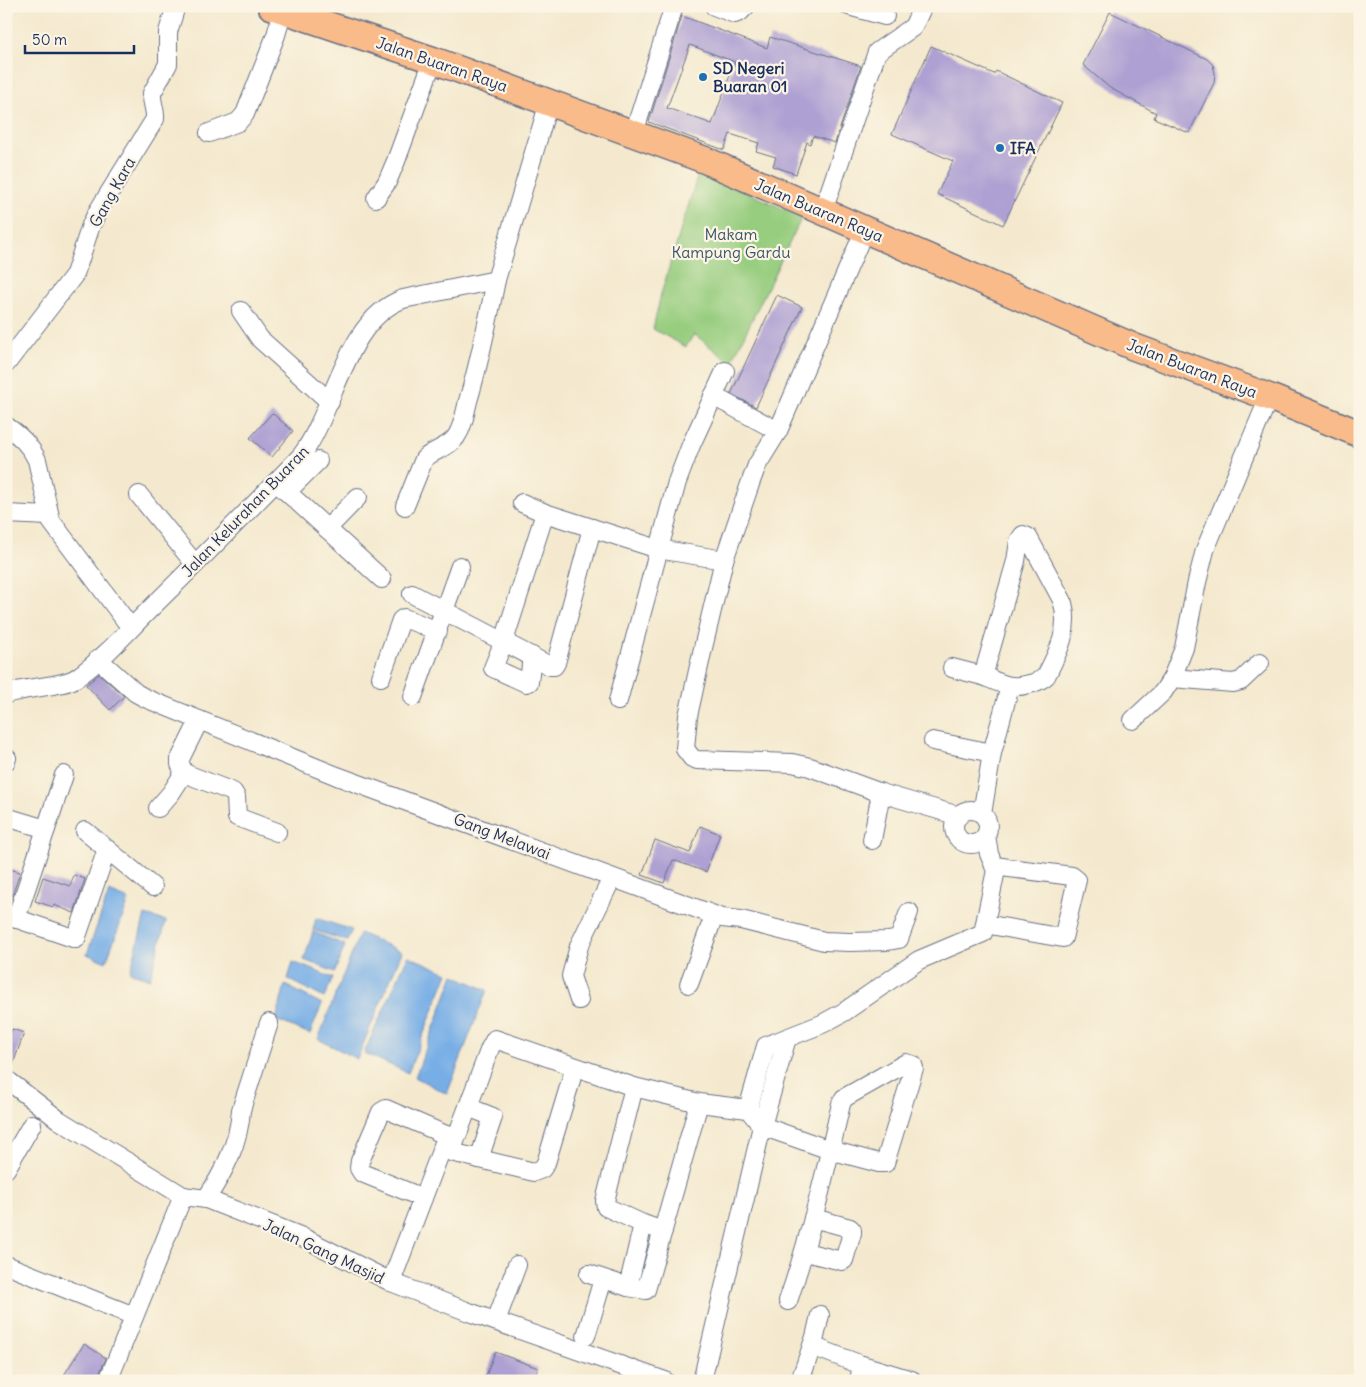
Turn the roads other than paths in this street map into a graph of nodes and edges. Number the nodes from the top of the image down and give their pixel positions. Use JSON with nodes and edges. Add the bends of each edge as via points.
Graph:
{"nodes":[{"id":1,"x":176,"y":6,"type":"edge"},
{"id":2,"x":674,"y":6,"type":"edge"},
{"id":3,"x":714,"y":6,"type":"edge"},
{"id":4,"x":746,"y":6,"type":"edge"},
{"id":5,"x":849,"y":6,"type":"edge"},
{"id":6,"x":923,"y":6,"type":"edge"},
{"id":7,"x":291,"y":10,"type":"edge"},
{"id":8,"x":884,"y":16,"type":"dead end"},
{"id":9,"x":433,"y":60,"type":"junction"},
{"id":10,"x":549,"y":102,"type":"junction"},
{"id":11,"x":634,"y":132,"type":"junction"},
{"id":12,"x":209,"y":133,"type":"dead end"},
{"id":13,"x":376,"y":198,"type":"dead end"},
{"id":14,"x":823,"y":211,"type":"junction"},
{"id":15,"x":865,"y":229,"type":"junction"},
{"id":16,"x":496,"y":280,"type":"junction"},
{"id":17,"x":241,"y":311,"type":"dead end"},
{"id":18,"x":6,"y":364,"type":"edge"},
{"id":19,"x":725,"y":370,"type":"dead end"},
{"id":20,"x":713,"y":396,"type":"junction"},
{"id":21,"x":1269,"y":397,"type":"junction"},
{"id":22,"x":330,"y":402,"type":"junction"},
{"id":23,"x":6,"y":426,"type":"edge"},
{"id":24,"x":778,"y":431,"type":"junction"},
{"id":25,"x":1360,"y":434,"type":"edge"},
{"id":26,"x":318,"y":461,"type":"dead end"},
{"id":27,"x":282,"y":487,"type":"junction"},
{"id":28,"x":139,"y":495,"type":"dead end"},
{"id":29,"x":358,"y":497,"type":"dead end"},
{"id":30,"x":522,"y":503,"type":"dead end"},
{"id":31,"x":405,"y":506,"type":"dead end"},
{"id":32,"x":545,"y":513,"type":"junction"},
{"id":33,"x":6,"y":514,"type":"edge"},
{"id":34,"x":49,"y":516,"type":"junction"},
{"id":35,"x":592,"y":528,"type":"junction"},
{"id":36,"x":327,"y":529,"type":"junction"},
{"id":37,"x":658,"y":549,"type":"junction"},
{"id":38,"x":724,"y":560,"type":"junction"},
{"id":39,"x":1016,"y":561,"type":"junction"},
{"id":40,"x":195,"y":564,"type":"junction"},
{"id":41,"x":460,"y":566,"type":"dead end"},
{"id":42,"x":1046,"y":570,"type":"junction"},
{"id":43,"x":382,"y":579,"type":"dead end"},
{"id":44,"x":412,"y":594,"type":"dead end"},
{"id":45,"x":444,"y":611,"type":"junction"},
{"id":46,"x":131,"y":628,"type":"junction"},
{"id":47,"x":438,"y":631,"type":"junction"},
{"id":48,"x":504,"y":641,"type":"junction"},
{"id":49,"x":532,"y":656,"type":"junction"},
{"id":50,"x":98,"y":659,"type":"junction"},
{"id":51,"x":1260,"y":663,"type":"dead end"},
{"id":52,"x":952,"y":668,"type":"dead end"},
{"id":53,"x":983,"y":676,"type":"junction"},
{"id":54,"x":381,"y":677,"type":"dead end"},
{"id":55,"x":1172,"y":678,"type":"junction"},
{"id":56,"x":1010,"y":686,"type":"junction"},
{"id":57,"x":6,"y":694,"type":"edge"},
{"id":58,"x":413,"y":697,"type":"dead end"},
{"id":59,"x":618,"y":701,"type":"dead end"},
{"id":60,"x":1133,"y":720,"type":"dead end"},
{"id":61,"x":199,"y":721,"type":"junction"},
{"id":62,"x":934,"y":741,"type":"dead end"},
{"id":63,"x":992,"y":753,"type":"junction"},
{"id":64,"x":184,"y":773,"type":"junction"},
{"id":65,"x":64,"y":775,"type":"dead end"},
{"id":66,"x":881,"y":793,"type":"junction"},
{"id":67,"x":158,"y":808,"type":"dead end"},
{"id":68,"x":982,"y":814,"type":"junction"},
{"id":69,"x":958,"y":816,"type":"junction"},
{"id":70,"x":6,"y":817,"type":"edge"},
{"id":71,"x":46,"y":829,"type":"junction"},
{"id":72,"x":85,"y":831,"type":"dead end"},
{"id":73,"x":277,"y":832,"type":"dead end"},
{"id":74,"x":986,"y":835,"type":"junction"},
{"id":75,"x":872,"y":840,"type":"dead end"},
{"id":76,"x":107,"y":849,"type":"junction"},
{"id":77,"x":994,"y":866,"type":"junction"},
{"id":78,"x":612,"y":878,"type":"junction"},
{"id":79,"x":152,"y":887,"type":"dead end"},
{"id":80,"x":909,"y":912,"type":"dead end"},
{"id":81,"x":714,"y":916,"type":"junction"},
{"id":82,"x":11,"y":917,"type":"edge"},
{"id":83,"x":985,"y":924,"type":"junction"},
{"id":84,"x":689,"y":984,"type":"dead end"},
{"id":85,"x":579,"y":1000,"type":"dead end"},
{"id":86,"x":269,"y":1023,"type":"dead end"},
{"id":87,"x":787,"y":1038,"type":"junction"},
{"id":88,"x":575,"y":1067,"type":"junction"},
{"id":89,"x":6,"y":1079,"type":"edge"},
{"id":90,"x":634,"y":1087,"type":"junction"},
{"id":91,"x":699,"y":1103,"type":"junction"},
{"id":92,"x":468,"y":1107,"type":"junction"},
{"id":93,"x":748,"y":1109,"type":"junction"},
{"id":94,"x":32,"y":1124,"type":"dead end"},
{"id":95,"x":762,"y":1126,"type":"junction"},
{"id":96,"x":451,"y":1137,"type":"junction"},
{"id":97,"x":830,"y":1150,"type":"junction"},
{"id":98,"x":479,"y":1159,"type":"junction"},
{"id":99,"x":6,"y":1169,"type":"edge"},
{"id":100,"x":182,"y":1196,"type":"junction"},
{"id":101,"x":423,"y":1198,"type":"junction"},
{"id":102,"x":206,"y":1200,"type":"junction"},
{"id":103,"x":813,"y":1218,"type":"junction"},
{"id":104,"x":643,"y":1224,"type":"junction"},
{"id":105,"x":663,"y":1231,"type":"junction"},
{"id":106,"x":805,"y":1252,"type":"junction"},
{"id":107,"x":6,"y":1265,"type":"edge"},
{"id":108,"x":517,"y":1265,"type":"dead end"},
{"id":109,"x":390,"y":1282,"type":"junction"},
{"id":110,"x":628,"y":1287,"type":"junction"},
{"id":111,"x":788,"y":1302,"type":"dead end"},
{"id":112,"x":820,"y":1315,"type":"dead end"},
{"id":113,"x":134,"y":1316,"type":"junction"},
{"id":114,"x":496,"y":1321,"type":"junction"},
{"id":115,"x":586,"y":1336,"type":"dead end"},
{"id":116,"x":812,"y":1346,"type":"junction"},
{"id":117,"x":861,"y":1373,"type":"edge"},
{"id":118,"x":912,"y":1380,"type":"edge"},
{"id":119,"x":108,"y":1381,"type":"edge"},
{"id":120,"x":665,"y":1381,"type":"edge"},
{"id":121,"x":702,"y":1381,"type":"edge"},
{"id":122,"x":800,"y":1381,"type":"edge"}],
"edges":[{"from":1,"to":18,"type":"street","name":"Gang Kara","via":[[168,32],[168,64],[152,94],[155,119],[98,211],[75,274]]},
{"from":2,"to":11,"type":"street"},
{"from":3,"to":4,"type":"street","via":[[735,14]]},
{"from":5,"to":8,"type":"street"},
{"from":6,"to":14,"type":"street","via":[[913,27],[877,52]]},
{"from":7,"to":9,"type":"main road","name":"Jalan Buaran Raya"},
{"from":7,"to":12,"type":"street","via":[[276,35],[245,114],[238,122]]},
{"from":9,"to":10,"type":"main road","name":"Jalan Buaran Raya"},
{"from":9,"to":13,"type":"street","via":[[396,161]]},
{"from":10,"to":11,"type":"main road","name":"Jalan Buaran Raya"},
{"from":10,"to":16,"type":"street"},
{"from":11,"to":14,"type":"main road","name":"Jalan Buaran Raya"},
{"from":14,"to":15,"type":"main road","name":"Jalan Buaran Raya"},
{"from":15,"to":21,"type":"main road","name":"Jalan Buaran Raya","via":[[1134,347]]},
{"from":15,"to":24,"type":"street"},
{"from":16,"to":22,"type":"street","name":"Jalan Kelurahan Buaran","via":[[392,303],[364,331],[350,352]]},
{"from":16,"to":31,"type":"street","via":[[462,425],[448,445],[424,459]]},
{"from":17,"to":22,"type":"street","via":[[260,339]]},
{"from":19,"to":20,"type":"street"},
{"from":20,"to":24,"type":"street"},
{"from":20,"to":37,"type":"street","via":[[684,464]]},
{"from":21,"to":25,"type":"main road","name":"Jalan Buaran Raya"},
{"from":21,"to":55,"type":"street","via":[[1205,550],[1187,640]]},
{"from":22,"to":27,"type":"street","name":"Jalan Kelurahan Buaran","via":[[310,443]]},
{"from":23,"to":34,"type":"street","via":[[24,439],[33,451]]},
{"from":24,"to":38,"type":"street","via":[[757,465]]},
{"from":26,"to":27,"type":"street"},
{"from":27,"to":36,"type":"street"},
{"from":27,"to":40,"type":"street","name":"Jalan Kelurahan Buaran"},
{"from":28,"to":40,"type":"street"},
{"from":29,"to":36,"type":"street"},
{"from":30,"to":32,"type":"street"},
{"from":32,"to":35,"type":"street"},
{"from":32,"to":48,"type":"street"},
{"from":33,"to":34,"type":"street"},
{"from":34,"to":46,"type":"street"},
{"from":35,"to":37,"type":"street"},
{"from":35,"to":49,"type":"street","via":[[556,663],[550,666]]},
{"from":36,"to":43,"type":"street"},
{"from":37,"to":38,"type":"street"},
{"from":37,"to":59,"type":"street"},
{"from":38,"to":66,"type":"street","via":[[688,716],[685,749],[689,755],[697,760],[792,763]]},
{"from":39,"to":42,"type":"street"},
{"from":39,"to":42,"type":"street","via":[[1019,541],[1026,535]]},
{"from":39,"to":53,"type":"street"},
{"from":40,"to":46,"type":"street","name":"Jalan Kelurahan Buaran"},
{"from":41,"to":45,"type":"street"},
{"from":42,"to":56,"type":"street","via":[[1062,600],[1065,632],[1043,679]]},
{"from":44,"to":45,"type":"street"},
{"from":45,"to":47,"type":"street"},
{"from":45,"to":48,"type":"street"},
{"from":46,"to":50,"type":"street","name":"Jalan Kelurahan Buaran"},
{"from":47,"to":54,"type":"street","via":[[404,618],[401,620]]},
{"from":47,"to":58,"type":"street"},
{"from":48,"to":49,"type":"street"},
{"from":48,"to":49,"type":"street","via":[[493,668],[526,683]]},
{"from":50,"to":57,"type":"street","name":"Jalan Kelurahan Buaran","via":[[75,679]]},
{"from":50,"to":61,"type":"street","name":"Gang Melawai","via":[[136,693]]},
{"from":51,"to":55,"type":"street","via":[[1241,681],[1233,683]]},
{"from":52,"to":53,"type":"street"},
{"from":53,"to":56,"type":"street"},
{"from":55,"to":60,"type":"street","via":[[1163,692]]},
{"from":56,"to":63,"type":"street"},
{"from":61,"to":64,"type":"street","via":[[180,759]]},
{"from":61,"to":78,"type":"street","name":"Gang Melawai"},
{"from":62,"to":63,"type":"street"},
{"from":63,"to":68,"type":"street"},
{"from":64,"to":67,"type":"street"},
{"from":64,"to":73,"type":"street","via":[[233,792],[236,817]]},
{"from":65,"to":71,"type":"street"},
{"from":66,"to":69,"type":"street"},
{"from":66,"to":75,"type":"street"},
{"from":68,"to":69,"type":"street","via":[[971,810]]},
{"from":68,"to":74,"type":"street","via":[[988,824]]},
{"from":69,"to":74,"type":"street","via":[[954,825],[961,841],[972,844],[983,840]]},
{"from":70,"to":71,"type":"street"},
{"from":71,"to":82,"type":"street"},
{"from":72,"to":76,"type":"street"},
{"from":74,"to":77,"type":"street"},
{"from":76,"to":79,"type":"street"},
{"from":76,"to":82,"type":"street","via":[[76,939]]},
{"from":77,"to":83,"type":"street","via":[[996,870]]},
{"from":77,"to":83,"type":"street","via":[[1072,876],[1077,880],[1063,938]]},
{"from":78,"to":81,"type":"street","name":"Gang Melawai"},
{"from":78,"to":85,"type":"street","via":[[579,946],[571,976]]},
{"from":80,"to":81,"type":"street","name":"Gang Melawai","via":[[899,939],[850,942],[824,941],[766,925]]},
{"from":81,"to":84,"type":"street"},
{"from":83,"to":87,"type":"street","via":[[983,933],[919,960],[831,1019]]},
{"from":86,"to":102,"type":"street","via":[[241,1110],[233,1148]]},
{"from":87,"to":93,"type":"street","via":[[764,1048]]},
{"from":87,"to":95,"type":"street"},
{"from":88,"to":90,"type":"street"},
{"from":88,"to":92,"type":"street","via":[[495,1040]]},
{"from":88,"to":98,"type":"street","via":[[542,1169],[534,1172]]},
{"from":89,"to":100,"type":"street","name":"Jalan Gang Masjid","via":[[59,1120]]},
{"from":90,"to":91,"type":"street"},
{"from":90,"to":104,"type":"street","via":[[605,1200],[609,1210]]},
{"from":91,"to":93,"type":"street"},
{"from":91,"to":105,"type":"street"},
{"from":92,"to":96,"type":"street"},
{"from":92,"to":98,"type":"street","via":[[493,1117]]},
{"from":93,"to":95,"type":"street"},
{"from":94,"to":99,"type":"street"},
{"from":95,"to":97,"type":"street"},
{"from":95,"to":121,"type":"street"},
{"from":96,"to":98,"type":"street","via":[[453,1154]]},
{"from":96,"to":101,"type":"street"},
{"from":96,"to":101,"type":"street","via":[[384,1109],[380,1112],[359,1168],[362,1174]]},
{"from":97,"to":97,"type":"street","via":[[885,1163],[913,1065],[906,1063],[844,1098]]},
{"from":97,"to":103,"type":"street"},
{"from":100,"to":102,"type":"street","name":"Jalan Gang Masjid"},
{"from":100,"to":113,"type":"street"},
{"from":101,"to":109,"type":"street"},
{"from":102,"to":109,"type":"street","name":"Jalan Gang Masjid","via":[[300,1236]]},
{"from":103,"to":106,"type":"street"},
{"from":103,"to":106,"type":"street","via":[[850,1228],[852,1233],[842,1261]]},
{"from":104,"to":105,"type":"street"},
{"from":104,"to":110,"type":"street"},
{"from":105,"to":110,"type":"street","via":[[646,1290]]},
{"from":106,"to":111,"type":"street"},
{"from":107,"to":113,"type":"street"},
{"from":108,"to":114,"type":"street"},
{"from":109,"to":114,"type":"street","name":"Jalan Gang Masjid"},
{"from":110,"to":115,"type":"street","via":[[596,1277]]},
{"from":112,"to":116,"type":"street"},
{"from":113,"to":119,"type":"street"},
{"from":114,"to":120,"type":"street","name":"Jalan Gang Masjid"},
{"from":116,"to":117,"type":"street"},
{"from":116,"to":122,"type":"street"},
{"from":117,"to":118,"type":"street"}]}
